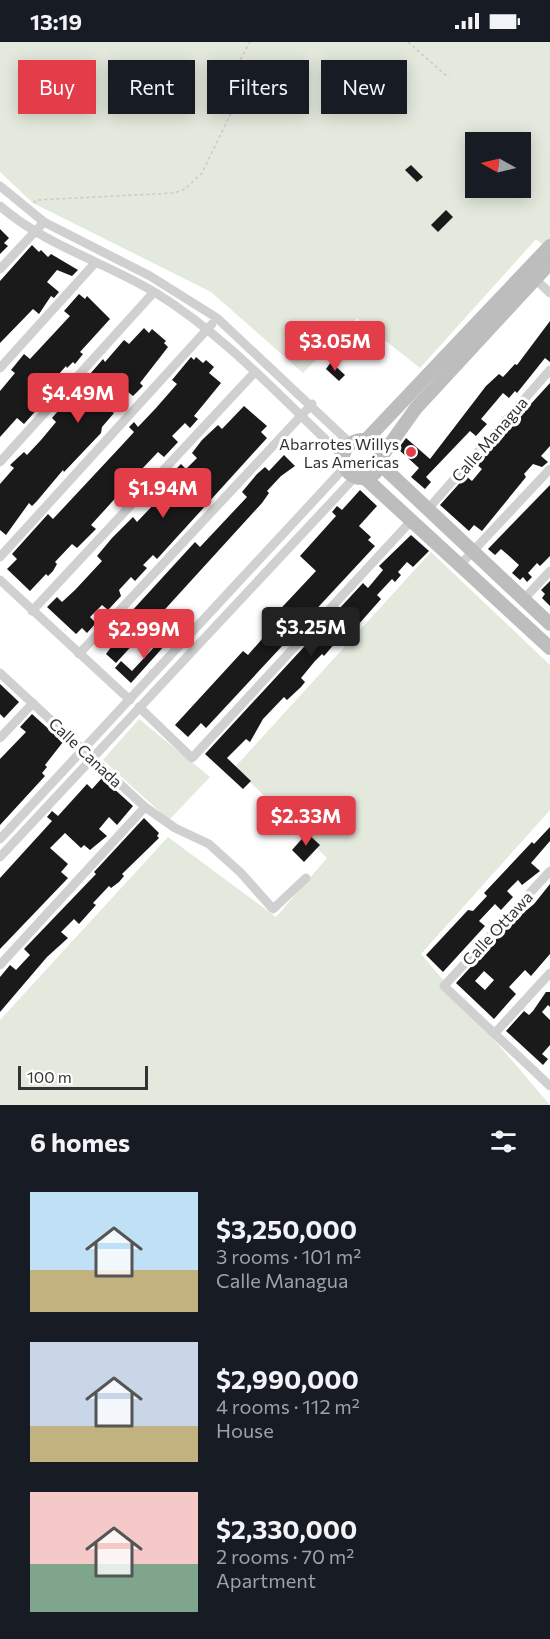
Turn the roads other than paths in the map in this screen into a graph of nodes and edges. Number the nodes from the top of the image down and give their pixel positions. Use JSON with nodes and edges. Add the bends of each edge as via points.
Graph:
{"nodes":[{"id":1,"x":0,"y":186,"type":"edge"},
{"id":2,"x":0,"y":206,"type":"edge"},
{"id":3,"x":44,"y":222,"type":"junction"},
{"id":4,"x":34,"y":232,"type":"junction"},
{"id":5,"x":550,"y":246,"type":"edge"},
{"id":6,"x":95,"y":263,"type":"junction"},
{"id":7,"x":550,"y":263,"type":"edge"},
{"id":8,"x":0,"y":269,"type":"edge"},
{"id":9,"x":531,"y":275,"type":"junction"},
{"id":10,"x":154,"y":292,"type":"junction"},
{"id":11,"x":550,"y":293,"type":"edge"},
{"id":12,"x":217,"y":318,"type":"junction"},
{"id":13,"x":208,"y":328,"type":"junction"},
{"id":14,"x":0,"y":368,"type":"edge"},
{"id":15,"x":550,"y":370,"type":"edge"},
{"id":16,"x":255,"y":372,"type":"junction"},
{"id":17,"x":312,"y":404,"type":"junction"},
{"id":18,"x":405,"y":411,"type":"junction"},
{"id":19,"x":301,"y":415,"type":"junction"},
{"id":20,"x":366,"y":440,"type":"junction"},
{"id":21,"x":350,"y":443,"type":"junction"},
{"id":22,"x":380,"y":460,"type":"junction"},
{"id":23,"x":344,"y":461,"type":"junction"},
{"id":24,"x":0,"y":462,"type":"edge"},
{"id":25,"x":550,"y":469,"type":"edge"},
{"id":26,"x":360,"y":477,"type":"junction"},
{"id":27,"x":428,"y":508,"type":"junction"},
{"id":28,"x":412,"y":520,"type":"junction"},
{"id":29,"x":473,"y":552,"type":"junction"},
{"id":30,"x":0,"y":557,"type":"edge"},
{"id":31,"x":460,"y":565,"type":"junction"},
{"id":32,"x":550,"y":571,"type":"edge"},
{"id":33,"x":0,"y":580,"type":"edge"},
{"id":34,"x":524,"y":599,"type":"junction"},
{"id":35,"x":32,"y":611,"type":"junction"},
{"id":36,"x":550,"y":624,"type":"edge"},
{"id":37,"x":550,"y":648,"type":"edge"},
{"id":38,"x":79,"y":654,"type":"junction"},
{"id":39,"x":0,"y":673,"type":"edge"},
{"id":40,"x":130,"y":700,"type":"junction"},
{"id":41,"x":33,"y":703,"type":"junction"},
{"id":42,"x":139,"y":707,"type":"junction"},
{"id":43,"x":0,"y":738,"type":"edge"},
{"id":44,"x":83,"y":750,"type":"junction"},
{"id":45,"x":92,"y":759,"type":"junction"},
{"id":46,"x":145,"y":807,"type":"junction"},
{"id":47,"x":0,"y":839,"type":"edge"},
{"id":48,"x":0,"y":857,"type":"edge"},
{"id":49,"x":550,"y":871,"type":"edge"},
{"id":50,"x":306,"y":878,"type":"dead end"},
{"id":51,"x":0,"y":965,"type":"edge"},
{"id":52,"x":550,"y":973,"type":"edge"},
{"id":53,"x":495,"y":1033,"type":"junction"},
{"id":54,"x":548,"y":1079,"type":"edge"}],
"edges":[{"from":1,"to":3,"type":"street"},
{"from":2,"to":4,"type":"street"},
{"from":3,"to":4,"type":"street"},
{"from":3,"to":12,"type":"street","via":[[150,276]]},
{"from":4,"to":6,"type":"street"},
{"from":4,"to":8,"type":"street"},
{"from":5,"to":9,"type":"street"},
{"from":6,"to":10,"type":"street"},
{"from":6,"to":14,"type":"street"},
{"from":7,"to":9,"type":"street"},
{"from":9,"to":11,"type":"street"},
{"from":9,"to":18,"type":"street"},
{"from":10,"to":13,"type":"street"},
{"from":10,"to":24,"type":"street"},
{"from":12,"to":13,"type":"street"},
{"from":12,"to":17,"type":"street"},
{"from":13,"to":16,"type":"street"},
{"from":13,"to":30,"type":"street"},
{"from":15,"to":27,"type":"street","name":"Calle Managua"},
{"from":16,"to":19,"type":"street"},
{"from":16,"to":35,"type":"street"},
{"from":17,"to":19,"type":"street"},
{"from":17,"to":21,"type":"street"},
{"from":18,"to":20,"type":"street"},
{"from":18,"to":22,"type":"street"},
{"from":19,"to":23,"type":"street"},
{"from":19,"to":38,"type":"street"},
{"from":20,"to":21,"type":"street"},
{"from":20,"to":22,"type":"street","via":[[378,449]]},
{"from":21,"to":23,"type":"street"},
{"from":22,"to":26,"type":"street","via":[[377,470]]},
{"from":22,"to":27,"type":"street"},
{"from":23,"to":26,"type":"street"},
{"from":23,"to":40,"type":"street"},
{"from":25,"to":29,"type":"street"},
{"from":26,"to":28,"type":"street"},
{"from":26,"to":42,"type":"street"},
{"from":27,"to":29,"type":"street"},
{"from":28,"to":31,"type":"street"},
{"from":28,"to":42,"type":"street","via":[[192,758]]},
{"from":29,"to":31,"type":"street"},
{"from":29,"to":34,"type":"street"},
{"from":31,"to":37,"type":"street"},
{"from":32,"to":34,"type":"street"},
{"from":33,"to":35,"type":"street"},
{"from":34,"to":36,"type":"street"},
{"from":35,"to":38,"type":"street"},
{"from":38,"to":40,"type":"street"},
{"from":39,"to":41,"type":"street","name":"Calle Canada"},
{"from":40,"to":44,"type":"street"},
{"from":41,"to":43,"type":"street"},
{"from":41,"to":44,"type":"street","name":"Calle Canada"},
{"from":42,"to":45,"type":"street"},
{"from":44,"to":45,"type":"street","name":"Calle Canada"},
{"from":44,"to":47,"type":"street"},
{"from":45,"to":46,"type":"street","name":"Calle Canada"},
{"from":45,"to":48,"type":"street"},
{"from":46,"to":50,"type":"street","name":"Calle Canada","via":[[175,828],[209,844],[273,909]]},
{"from":46,"to":51,"type":"street"},
{"from":49,"to":53,"type":"street","name":"Calle Ottawa","via":[[444,986]]},
{"from":52,"to":53,"type":"street"},
{"from":53,"to":54,"type":"street"}]}
